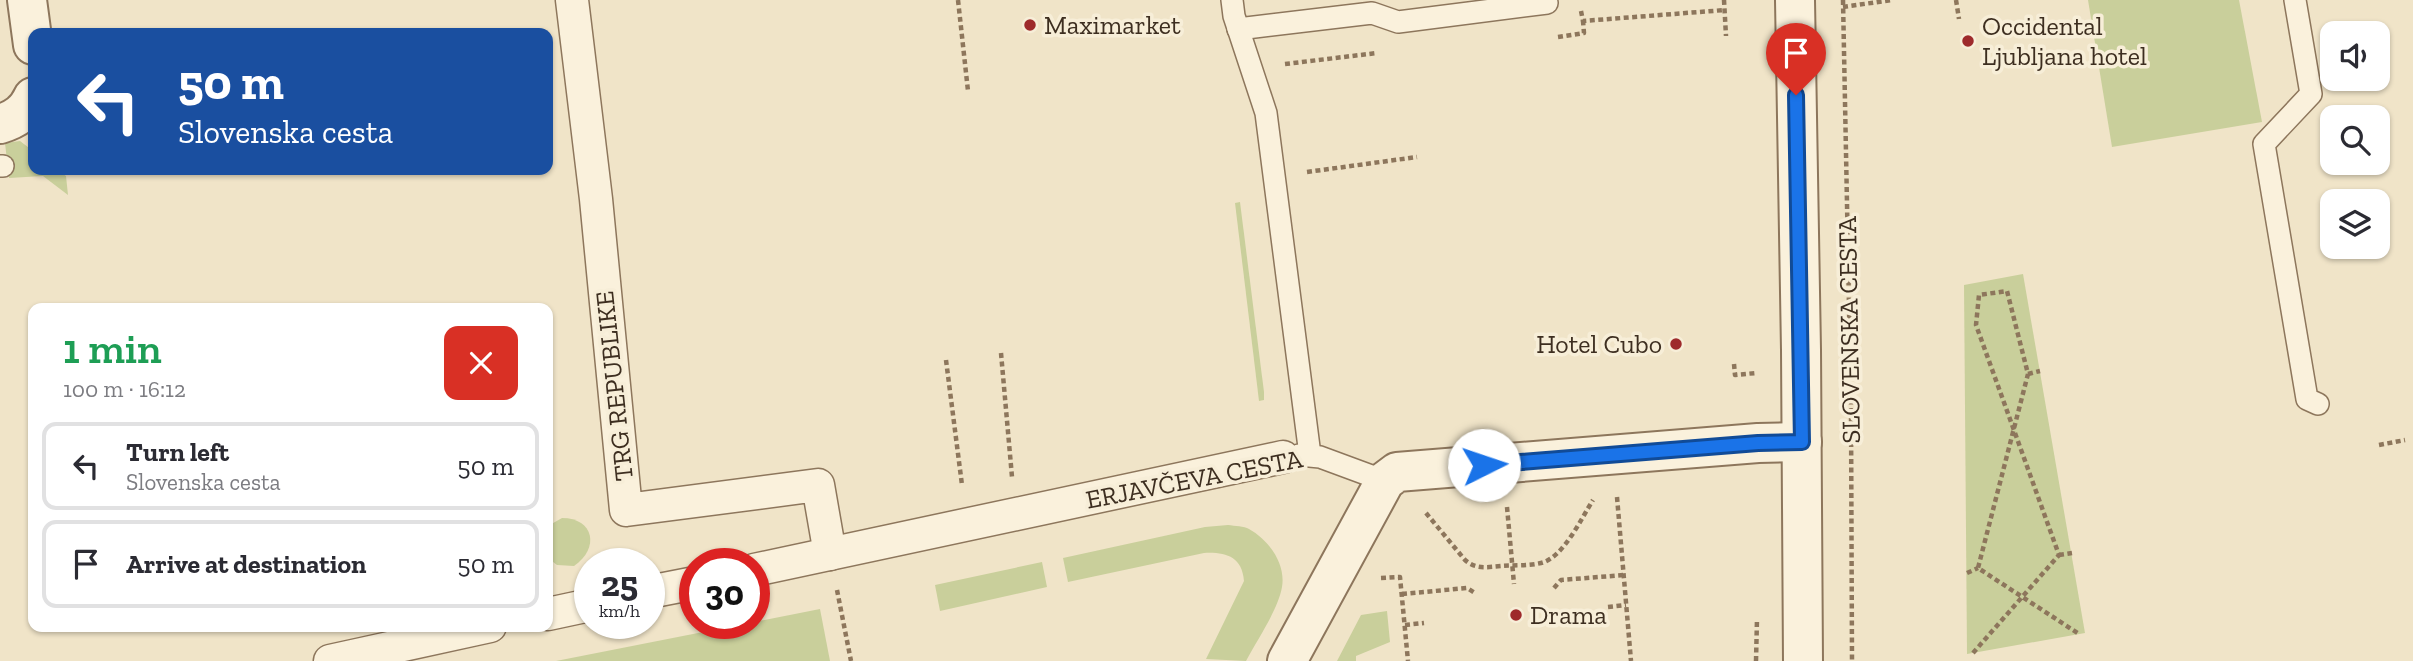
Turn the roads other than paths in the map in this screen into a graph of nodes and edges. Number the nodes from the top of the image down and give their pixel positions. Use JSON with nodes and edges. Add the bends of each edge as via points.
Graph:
{"nodes":[{"id":1,"x":27,"y":0,"type":"edge"},
{"id":2,"x":572,"y":0,"type":"edge"},
{"id":3,"x":1232,"y":0,"type":"edge"},
{"id":4,"x":1795,"y":0,"type":"edge"},
{"id":5,"x":2295,"y":0,"type":"edge"},
{"id":6,"x":1547,"y":3,"type":"dead end"},
{"id":7,"x":31,"y":28,"type":"edge"},
{"id":8,"x":1238,"y":29,"type":"junction"},
{"id":9,"x":28,"y":106,"type":"edge"},
{"id":10,"x":0,"y":124,"type":"edge"},
{"id":11,"x":2318,"y":404,"type":"dead end"},
{"id":12,"x":1802,"y":442,"type":"junction"},
{"id":13,"x":1297,"y":456,"type":"junction"},
{"id":14,"x":1385,"y":481,"type":"junction"},
{"id":15,"x":830,"y":554,"type":"junction"},
{"id":16,"x":770,"y":567,"type":"edge"},
{"id":17,"x":574,"y":608,"type":"edge"},
{"id":18,"x":553,"y":613,"type":"edge"},
{"id":19,"x":463,"y":632,"type":"edge"},
{"id":20,"x":330,"y":661,"type":"edge"},
{"id":21,"x":1287,"y":661,"type":"edge"},
{"id":22,"x":1803,"y":661,"type":"edge"}],
"edges":[{"from":1,"to":7,"type":"street"},
{"from":2,"to":15,"type":"street","name":"TRG REPUBLIKE","via":[[626,510],[818,485]]},
{"from":3,"to":8,"type":"lane"},
{"from":4,"to":12,"type":"street","name":"SLOVENSKA CESTA"},
{"from":5,"to":11,"type":"lane","via":[[2311,94],[2264,144],[2307,399]]},
{"from":6,"to":8,"type":"lane","via":[[1398,22],[1372,13]]},
{"from":8,"to":13,"type":"lane","via":[[1266,113]]},
{"from":9,"to":10,"type":"street","via":[[16,118]]},
{"from":12,"to":14,"type":"street","via":[[1403,472]]},
{"from":12,"to":22,"type":"street","name":"SLOVENSKA CESTA"},
{"from":13,"to":14,"type":"lane","name":"ERJAVČEVA CESTA"},
{"from":13,"to":15,"type":"street","name":"ERJAVČEVA CESTA"},
{"from":14,"to":21,"type":"street"},
{"from":15,"to":16,"type":"street","name":"ERJAVČEVA CESTA"},
{"from":17,"to":18,"type":"street"},
{"from":19,"to":20,"type":"street"}]}
